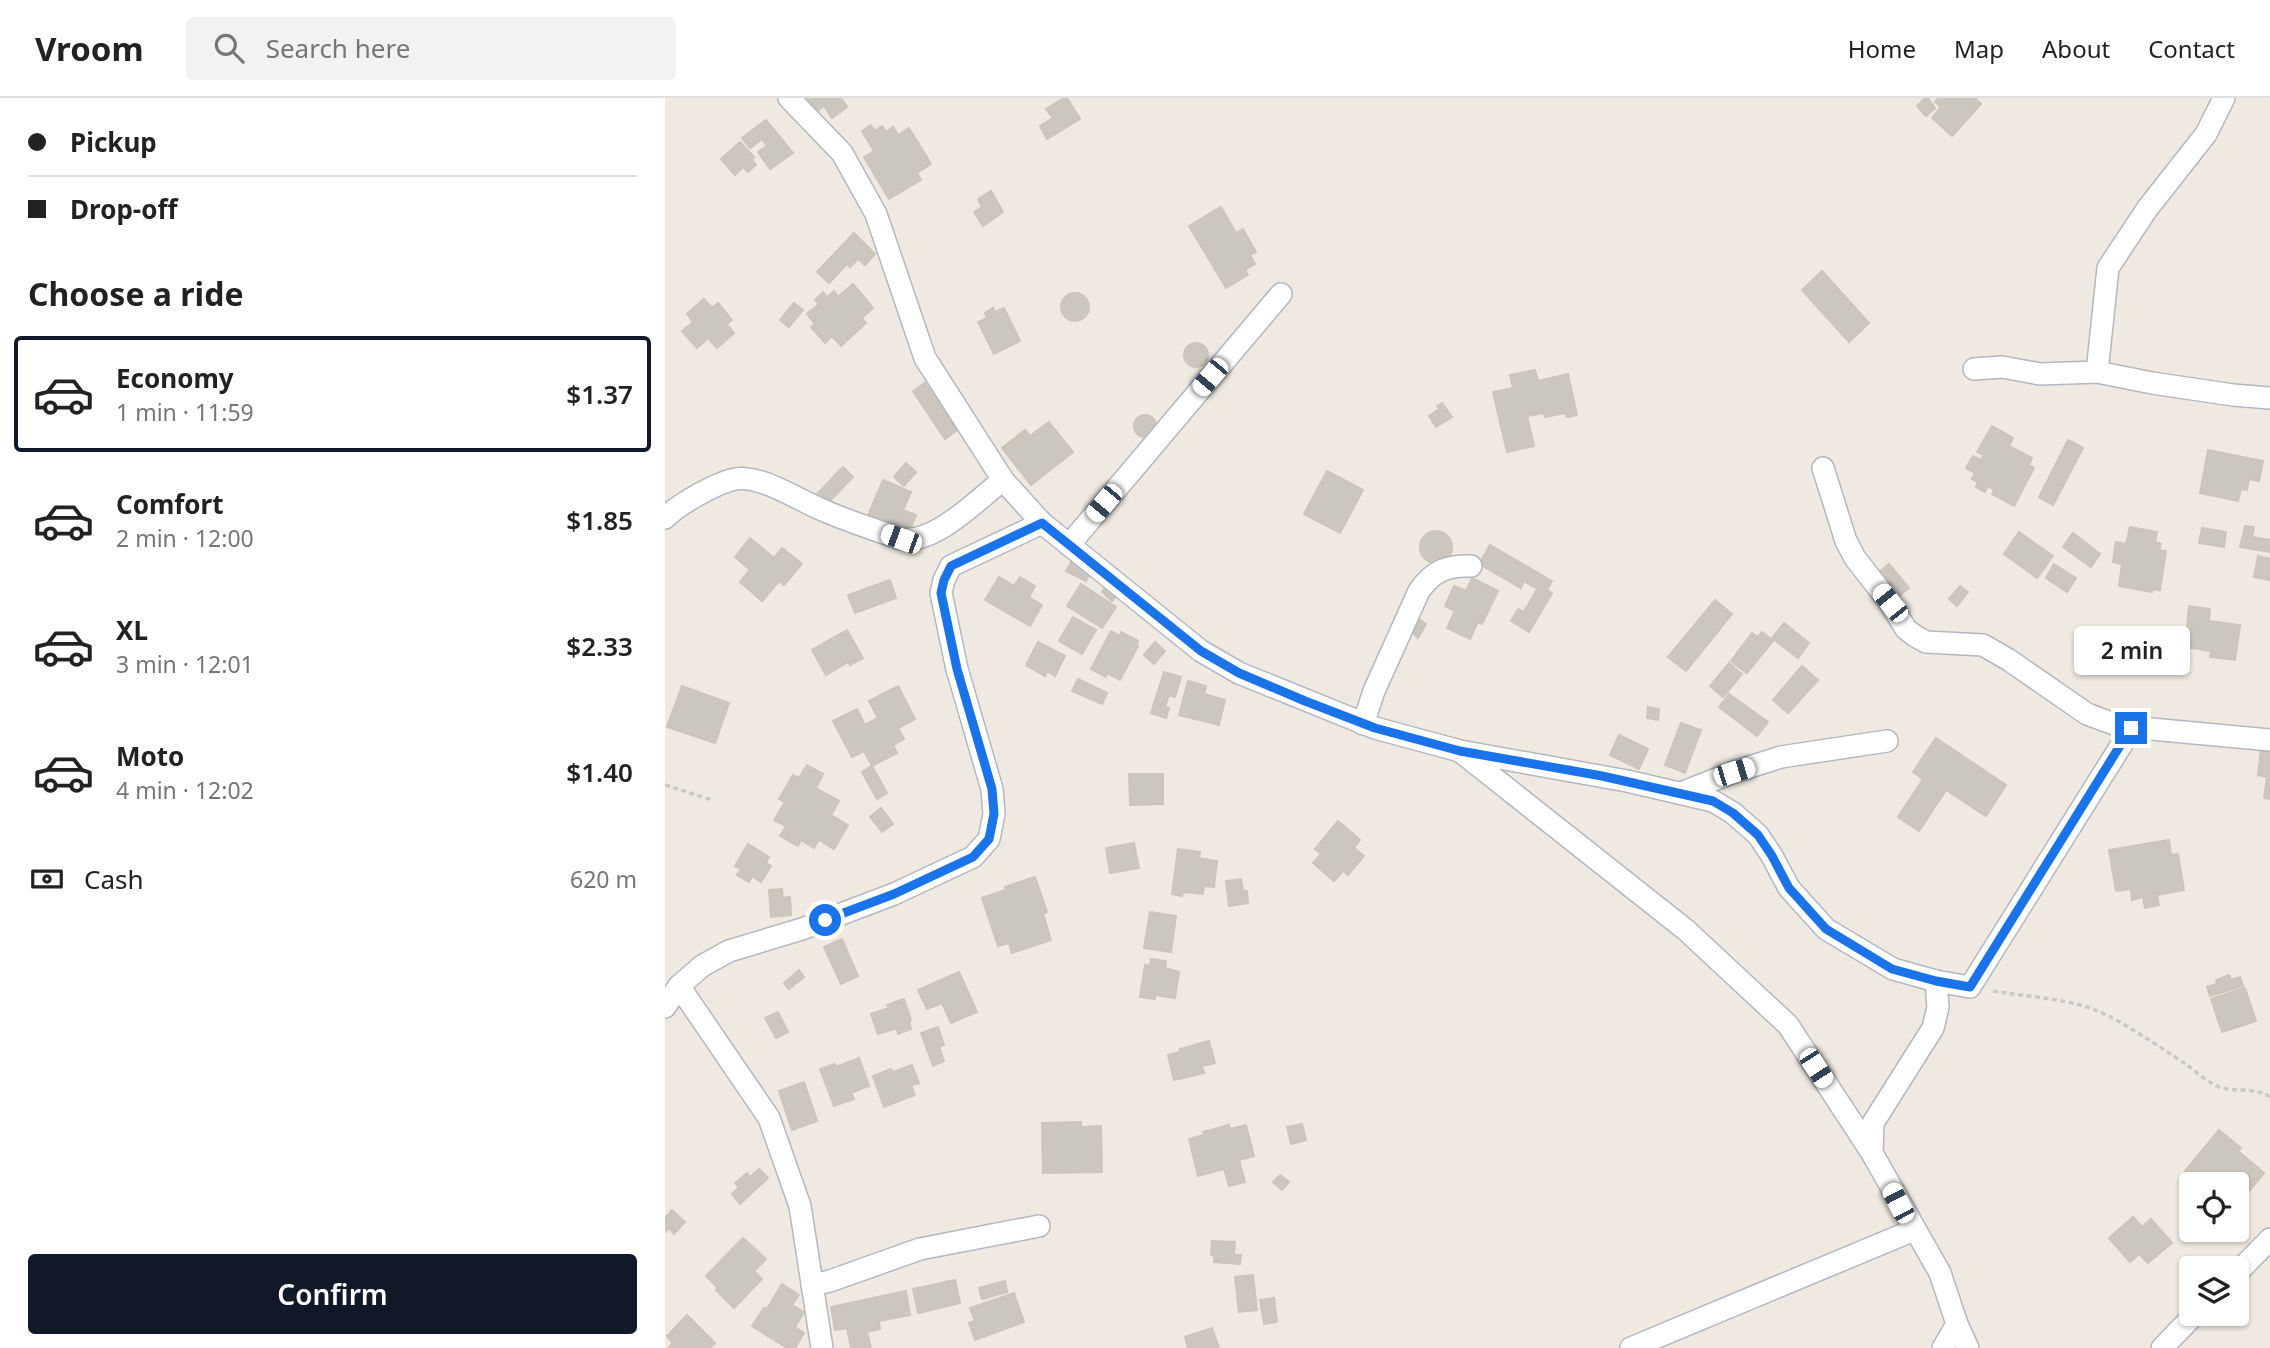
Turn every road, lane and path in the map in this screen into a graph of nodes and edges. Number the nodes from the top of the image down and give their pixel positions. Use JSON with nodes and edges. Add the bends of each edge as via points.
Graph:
{"nodes":[{"id":1,"x":789,"y":98,"type":"edge"},
{"id":2,"x":2224,"y":98,"type":"edge"},
{"id":3,"x":1281,"y":294,"type":"dead end"},
{"id":4,"x":1973,"y":369,"type":"dead end"},
{"id":5,"x":2097,"y":372,"type":"junction"},
{"id":6,"x":2270,"y":398,"type":"edge"},
{"id":7,"x":1823,"y":468,"type":"dead end"},
{"id":8,"x":1003,"y":480,"type":"junction"},
{"id":9,"x":665,"y":518,"type":"edge"},
{"id":10,"x":1042,"y":523,"type":"junction"},
{"id":11,"x":1069,"y":545,"type":"junction"},
{"id":12,"x":1471,"y":566,"type":"dead end"},
{"id":13,"x":1363,"y":723,"type":"junction"},
{"id":14,"x":2131,"y":728,"type":"junction"},
{"id":15,"x":2270,"y":740,"type":"edge"},
{"id":16,"x":1887,"y":741,"type":"dead end"},
{"id":17,"x":1460,"y":751,"type":"junction"},
{"id":18,"x":665,"y":785,"type":"edge"},
{"id":19,"x":1681,"y":793,"type":"junction"},
{"id":20,"x":712,"y":800,"type":"dead end"},
{"id":21,"x":1936,"y":981,"type":"junction"},
{"id":22,"x":680,"y":986,"type":"junction"},
{"id":23,"x":1970,"y":987,"type":"junction"},
{"id":24,"x":665,"y":1007,"type":"edge"},
{"id":25,"x":2270,"y":1097,"type":"edge"},
{"id":26,"x":1872,"y":1153,"type":"junction"},
{"id":27,"x":1039,"y":1226,"type":"dead end"},
{"id":28,"x":1914,"y":1230,"type":"junction"},
{"id":29,"x":2270,"y":1239,"type":"edge"},
{"id":30,"x":2249,"y":1261,"type":"edge"},
{"id":31,"x":812,"y":1285,"type":"junction"},
{"id":32,"x":1957,"y":1324,"type":"junction"},
{"id":33,"x":2183,"y":1326,"type":"edge"},
{"id":34,"x":822,"y":1348,"type":"edge"},
{"id":35,"x":1630,"y":1348,"type":"edge"},
{"id":36,"x":1943,"y":1348,"type":"edge"},
{"id":37,"x":1968,"y":1348,"type":"edge"},
{"id":38,"x":2162,"y":1348,"type":"edge"}],
"edges":[{"from":1,"to":8,"type":"street","via":[[848,163],[876,214],[925,358]]},
{"from":2,"to":5,"type":"street","via":[[2206,134],[2108,268]]},
{"from":3,"to":11,"type":"street"},
{"from":4,"to":5,"type":"street"},
{"from":5,"to":6,"type":"street"},
{"from":7,"to":14,"type":"street","via":[[1846,541],[1906,629],[1926,642],[1983,645],[2087,714]]},
{"from":8,"to":9,"type":"street","via":[[939,531],[911,541],[825,511],[762,482],[737,479]]},
{"from":8,"to":10,"type":"street"},
{"from":10,"to":11,"type":"street"},
{"from":10,"to":22,"type":"street","via":[[951,566],[941,593],[957,669],[992,789],[989,839],[973,857],[894,894],[729,951]]},
{"from":11,"to":13,"type":"street","via":[[1201,651],[1239,673]]},
{"from":12,"to":13,"type":"street","via":[[1437,572],[1419,591]]},
{"from":13,"to":17,"type":"street"},
{"from":14,"to":15,"type":"street"},
{"from":14,"to":23,"type":"street"},
{"from":16,"to":19,"type":"street","via":[[1781,757]]},
{"from":17,"to":19,"type":"street"},
{"from":17,"to":26,"type":"street","via":[[1686,930],[1788,1025]]},
{"from":18,"to":20,"type":"path"},
{"from":19,"to":21,"type":"street","via":[[1713,801],[1758,835],[1789,888],[1826,929],[1892,969]]},
{"from":21,"to":23,"type":"street"},
{"from":21,"to":26,"type":"street","via":[[1938,1007],[1933,1028],[1873,1123]]},
{"from":22,"to":24,"type":"street"},
{"from":22,"to":31,"type":"street","via":[[769,1118],[800,1206]]},
{"from":23,"to":25,"type":"path","via":[[2085,1006],[2109,1016],[2212,1084],[2264,1092]]},
{"from":26,"to":28,"type":"street"},
{"from":27,"to":31,"type":"street","via":[[920,1249]]},
{"from":28,"to":32,"type":"street","via":[[1940,1273]]},
{"from":28,"to":35,"type":"street"},
{"from":29,"to":30,"type":"street"},
{"from":31,"to":34,"type":"street"},
{"from":32,"to":36,"type":"street"},
{"from":32,"to":37,"type":"street"},
{"from":33,"to":38,"type":"street"}]}
